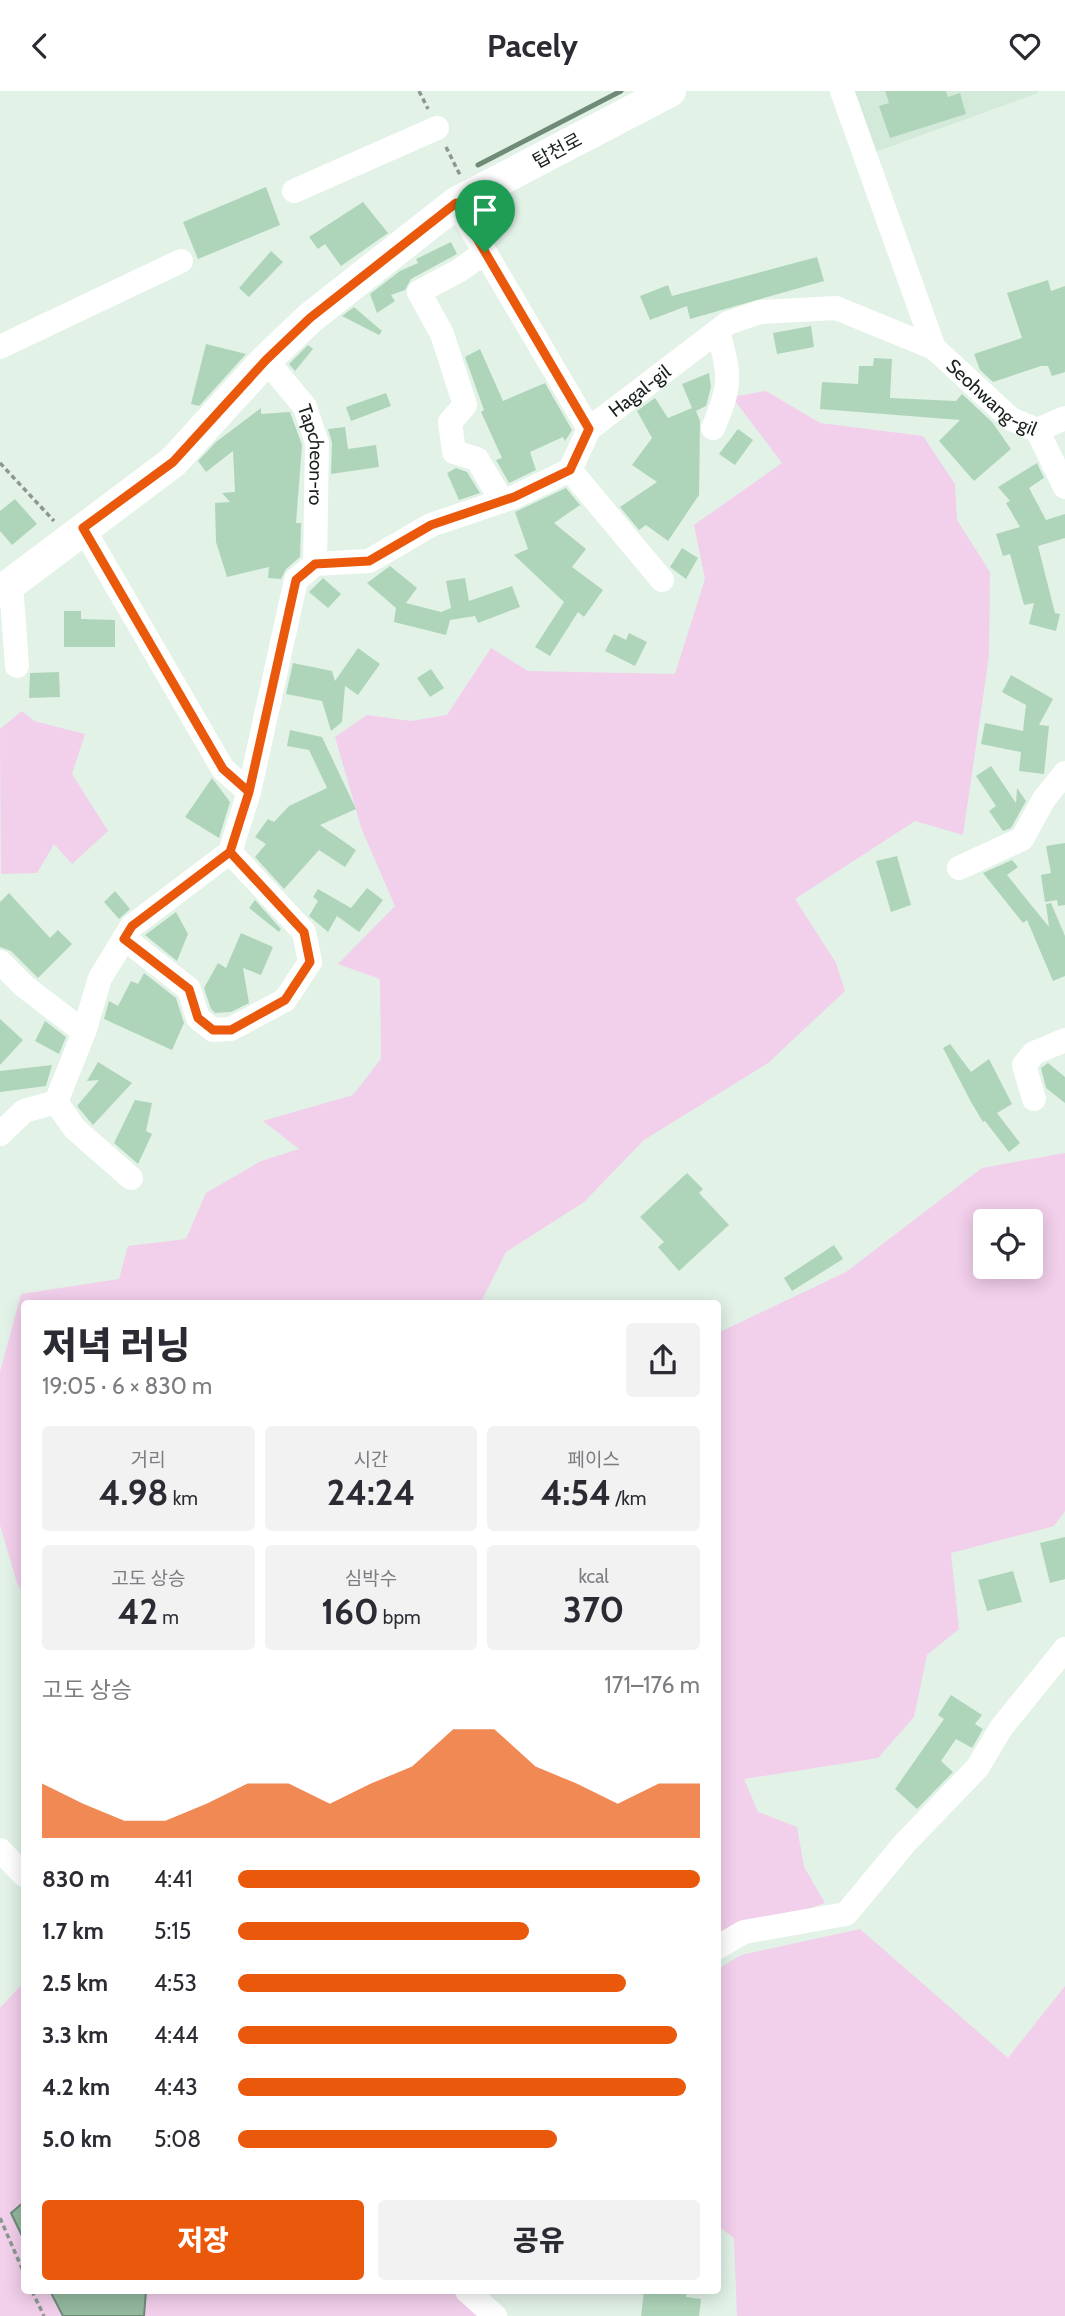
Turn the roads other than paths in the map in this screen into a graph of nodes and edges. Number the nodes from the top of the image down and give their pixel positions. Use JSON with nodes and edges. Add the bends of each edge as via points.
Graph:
{"nodes":[{"id":1,"x":670,"y":91,"type":"edge"},
{"id":2,"x":842,"y":91,"type":"edge"},
{"id":3,"x":437,"y":128,"type":"dead end"},
{"id":4,"x":294,"y":191,"type":"dead end"},
{"id":5,"x":456,"y":203,"type":"junction"},
{"id":6,"x":485,"y":252,"type":"junction"},
{"id":7,"x":181,"y":261,"type":"dead end"},
{"id":8,"x":718,"y":331,"type":"junction"},
{"id":9,"x":0,"y":347,"type":"edge"},
{"id":10,"x":934,"y":348,"type":"junction"},
{"id":11,"x":266,"y":360,"type":"junction"},
{"id":12,"x":1065,"y":418,"type":"edge"},
{"id":13,"x":713,"y":428,"type":"dead end"},
{"id":14,"x":589,"y":429,"type":"junction"},
{"id":15,"x":1037,"y":431,"type":"junction"},
{"id":16,"x":570,"y":470,"type":"junction"},
{"id":17,"x":1065,"y":487,"type":"edge"},
{"id":18,"x":502,"y":501,"type":"junction"},
{"id":19,"x":77,"y":533,"type":"junction"},
{"id":20,"x":315,"y":564,"type":"junction"},
{"id":21,"x":662,"y":580,"type":"dead end"},
{"id":22,"x":5,"y":588,"type":"edge"},
{"id":23,"x":17,"y":666,"type":"dead end"},
{"id":24,"x":1065,"y":773,"type":"edge"},
{"id":25,"x":249,"y":792,"type":"junction"},
{"id":26,"x":230,"y":852,"type":"junction"},
{"id":27,"x":959,"y":868,"type":"dead end"},
{"id":28,"x":124,"y":939,"type":"junction"},
{"id":29,"x":0,"y":962,"type":"edge"},
{"id":30,"x":84,"y":1033,"type":"junction"},
{"id":31,"x":1065,"y":1039,"type":"edge"},
{"id":32,"x":1034,"y":1099,"type":"dead end"},
{"id":33,"x":56,"y":1102,"type":"junction"},
{"id":34,"x":0,"y":1135,"type":"edge"},
{"id":35,"x":131,"y":1178,"type":"dead end"},
{"id":36,"x":1065,"y":1649,"type":"edge"},
{"id":37,"x":0,"y":1850,"type":"edge"},
{"id":38,"x":21,"y":1872,"type":"edge"},
{"id":39,"x":721,"y":1945,"type":"edge"},
{"id":40,"x":470,"y":2294,"type":"edge"},
{"id":41,"x":495,"y":2316,"type":"edge"}],
"edges":[{"from":1,"to":5,"type":"main road","name":"탑천로"},
{"from":2,"to":10,"type":"street"},
{"from":3,"to":4,"type":"street"},
{"from":5,"to":6,"type":"street","name":"Hagal-gil"},
{"from":5,"to":11,"type":"main road","name":"탑천로","via":[[353,282]]},
{"from":6,"to":14,"type":"street","name":"Hagal-gil"},
{"from":6,"to":18,"type":"street","via":[[419,292],[442,334],[465,405],[450,422],[454,452],[477,459]]},
{"from":7,"to":9,"type":"street"},
{"from":8,"to":10,"type":"street","name":"Hagal-gil","via":[[760,312],[836,308]]},
{"from":8,"to":13,"type":"street","via":[[729,374],[727,396]]},
{"from":8,"to":14,"type":"street","name":"Hagal-gil"},
{"from":10,"to":15,"type":"street","name":"Seohwang-gil","via":[[1011,419]]},
{"from":11,"to":19,"type":"main road","name":"탑천로","via":[[173,462]]},
{"from":11,"to":20,"type":"street","name":"Tapcheon-ro","via":[[305,407],[317,443]]},
{"from":12,"to":15,"type":"street"},
{"from":14,"to":16,"type":"street"},
{"from":15,"to":17,"type":"street","name":"Seohwang-gil"},
{"from":16,"to":18,"type":"street"},
{"from":16,"to":21,"type":"street"},
{"from":18,"to":20,"type":"street","via":[[431,525],[369,561]]},
{"from":19,"to":22,"type":"main road","name":"탑천로"},
{"from":19,"to":25,"type":"street","via":[[223,769]]},
{"from":20,"to":25,"type":"street","via":[[296,580]]},
{"from":22,"to":23,"type":"street"},
{"from":24,"to":27,"type":"street","via":[[1022,839]]},
{"from":25,"to":26,"type":"street"},
{"from":26,"to":28,"type":"street","via":[[132,926]]},
{"from":26,"to":28,"type":"street","via":[[304,932],[310,962],[285,1000],[231,1030],[213,1030],[198,1018],[189,989]]},
{"from":28,"to":30,"type":"street","via":[[100,978]]},
{"from":29,"to":30,"type":"street"},
{"from":30,"to":33,"type":"street"},
{"from":31,"to":32,"type":"street","via":[[1034,1053],[1024,1065]]},
{"from":33,"to":34,"type":"street","via":[[24,1111]]},
{"from":33,"to":35,"type":"street","via":[[75,1129]]},
{"from":36,"to":39,"type":"street","via":[[1001,1728],[978,1767],[905,1843],[846,1914],[744,1932]]},
{"from":37,"to":38,"type":"street"},
{"from":40,"to":41,"type":"street"}]}
